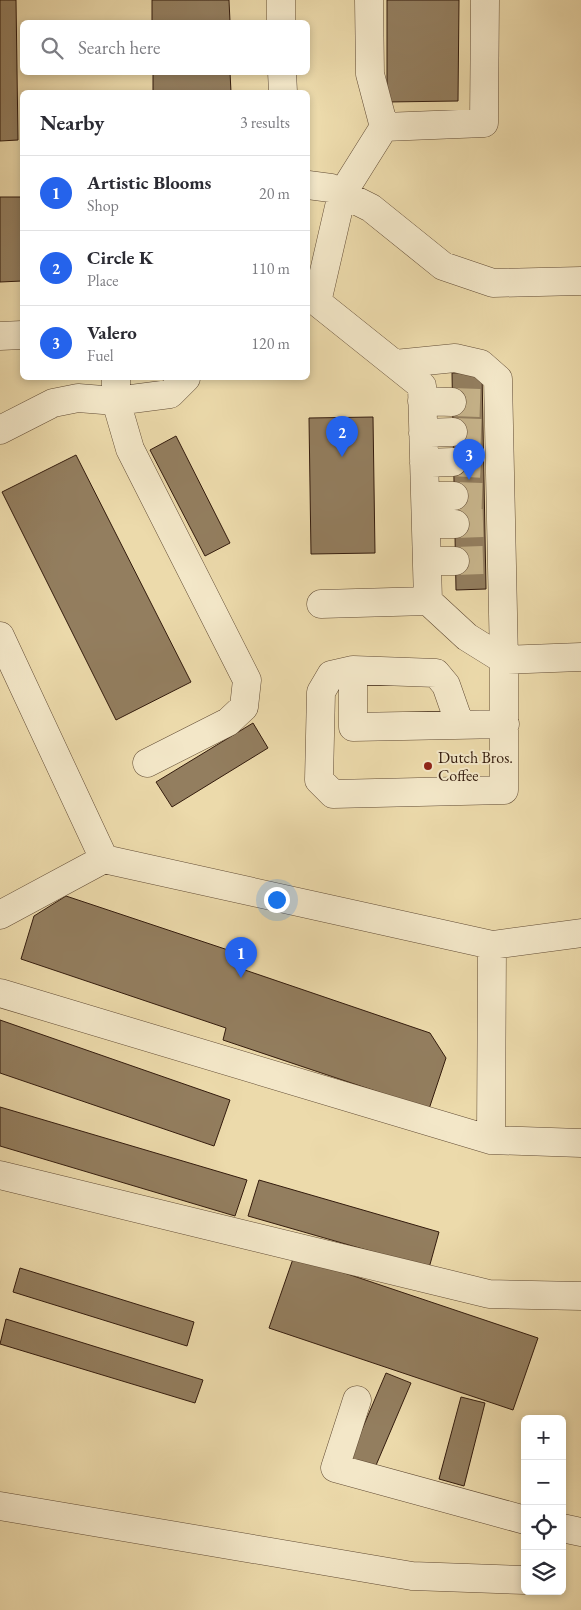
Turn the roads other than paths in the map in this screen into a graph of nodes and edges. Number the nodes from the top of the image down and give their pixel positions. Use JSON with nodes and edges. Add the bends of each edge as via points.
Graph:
{"nodes":[{"id":1,"x":281,"y":0,"type":"edge"},
{"id":2,"x":369,"y":0,"type":"edge"},
{"id":3,"x":486,"y":0,"type":"edge"},
{"id":4,"x":281,"y":20,"type":"edge"},
{"id":5,"x":282,"y":75,"type":"edge"},
{"id":6,"x":283,"y":90,"type":"edge"},
{"id":7,"x":384,"y":127,"type":"junction"},
{"id":8,"x":310,"y":185,"type":"edge"},
{"id":9,"x":342,"y":194,"type":"junction"},
{"id":10,"x":581,"y":281,"type":"edge"},
{"id":11,"x":20,"y":335,"type":"edge"},
{"id":12,"x":0,"y":336,"type":"edge"},
{"id":13,"x":395,"y":364,"type":"junction"},
{"id":14,"x":184,"y":380,"type":"edge"},
{"id":15,"x":116,"y":389,"type":"edge"},
{"id":16,"x":422,"y":401,"type":"junction"},
{"id":17,"x":452,"y":402,"type":"tunnel mouth"},
{"id":18,"x":0,"y":430,"type":"edge"},
{"id":19,"x":453,"y":432,"type":"tunnel mouth"},
{"id":20,"x":423,"y":433,"type":"junction"},
{"id":21,"x":453,"y":462,"type":"tunnel mouth"},
{"id":22,"x":424,"y":463,"type":"junction"},
{"id":23,"x":426,"y":496,"type":"junction"},
{"id":24,"x":454,"y":496,"type":"tunnel mouth"},
{"id":25,"x":426,"y":524,"type":"junction"},
{"id":26,"x":454,"y":524,"type":"tunnel mouth"},
{"id":27,"x":427,"y":561,"type":"junction"},
{"id":28,"x":455,"y":561,"type":"tunnel mouth"},
{"id":29,"x":428,"y":601,"type":"junction"},
{"id":30,"x":321,"y":604,"type":"dead end"},
{"id":31,"x":0,"y":636,"type":"edge"},
{"id":32,"x":581,"y":657,"type":"edge"},
{"id":33,"x":504,"y":660,"type":"junction"},
{"id":34,"x":353,"y":670,"type":"junction"},
{"id":35,"x":505,"y":724,"type":"junction"},
{"id":36,"x":460,"y":726,"type":"junction"},
{"id":37,"x":147,"y":763,"type":"dead end"},
{"id":38,"x":104,"y":859,"type":"junction"},
{"id":39,"x":0,"y":915,"type":"edge"},
{"id":40,"x":581,"y":933,"type":"edge"},
{"id":41,"x":492,"y":945,"type":"junction"},
{"id":42,"x":0,"y":993,"type":"edge"},
{"id":43,"x":491,"y":1140,"type":"junction"},
{"id":44,"x":581,"y":1143,"type":"edge"},
{"id":45,"x":0,"y":1175,"type":"edge"},
{"id":46,"x":581,"y":1296,"type":"edge"},
{"id":47,"x":357,"y":1400,"type":"dead end"},
{"id":48,"x":0,"y":1506,"type":"edge"},
{"id":49,"x":521,"y":1519,"type":"edge"},
{"id":50,"x":521,"y":1580,"type":"edge"}],
"edges":[{"from":1,"to":4,"type":"lane"},
{"from":2,"to":7,"type":"lane","via":[[370,74]]},
{"from":3,"to":7,"type":"lane","via":[[484,123]]},
{"from":5,"to":6,"type":"lane"},
{"from":7,"to":9,"type":"lane"},
{"from":8,"to":9,"type":"lane","via":[[330,188]]},
{"from":9,"to":10,"type":"lane","via":[[371,208],[443,266],[493,283]]},
{"from":9,"to":13,"type":"lane","via":[[316,302]]},
{"from":11,"to":12,"type":"lane"},
{"from":13,"to":16,"type":"lane","via":[[422,386]]},
{"from":13,"to":33,"type":"lane","via":[[455,358],[481,364],[498,378],[491,404],[491,433],[494,560]]},
{"from":14,"to":15,"type":"lane","via":[[170,394]]},
{"from":15,"to":18,"type":"lane","via":[[53,403]]},
{"from":15,"to":37,"type":"lane","via":[[130,449],[247,680],[244,707],[228,722]]},
{"from":16,"to":17,"type":"lane"},
{"from":16,"to":20,"type":"lane"},
{"from":19,"to":20,"type":"lane"},
{"from":20,"to":22,"type":"lane"},
{"from":21,"to":22,"type":"lane"},
{"from":22,"to":23,"type":"lane"},
{"from":23,"to":24,"type":"lane"},
{"from":23,"to":25,"type":"lane"},
{"from":25,"to":26,"type":"lane"},
{"from":25,"to":27,"type":"lane"},
{"from":27,"to":28,"type":"lane"},
{"from":27,"to":29,"type":"lane"},
{"from":29,"to":30,"type":"lane"},
{"from":29,"to":33,"type":"lane","via":[[467,638]]},
{"from":31,"to":38,"type":"lane"},
{"from":32,"to":33,"type":"lane"},
{"from":33,"to":35,"type":"lane"},
{"from":34,"to":35,"type":"lane","via":[[331,675],[321,692],[319,780],[333,794],[504,790]]},
{"from":34,"to":36,"type":"lane","via":[[436,673],[446,685]]},
{"from":34,"to":36,"type":"lane","via":[[353,727]]},
{"from":35,"to":36,"type":"lane"},
{"from":38,"to":39,"type":"lane"},
{"from":38,"to":41,"type":"lane"},
{"from":40,"to":41,"type":"lane"},
{"from":41,"to":43,"type":"lane"},
{"from":42,"to":43,"type":"lane"},
{"from":43,"to":44,"type":"lane"},
{"from":45,"to":46,"type":"lane","via":[[489,1294]]},
{"from":47,"to":49,"type":"lane","via":[[334,1468]]},
{"from":48,"to":50,"type":"lane","via":[[412,1576]]}]}
